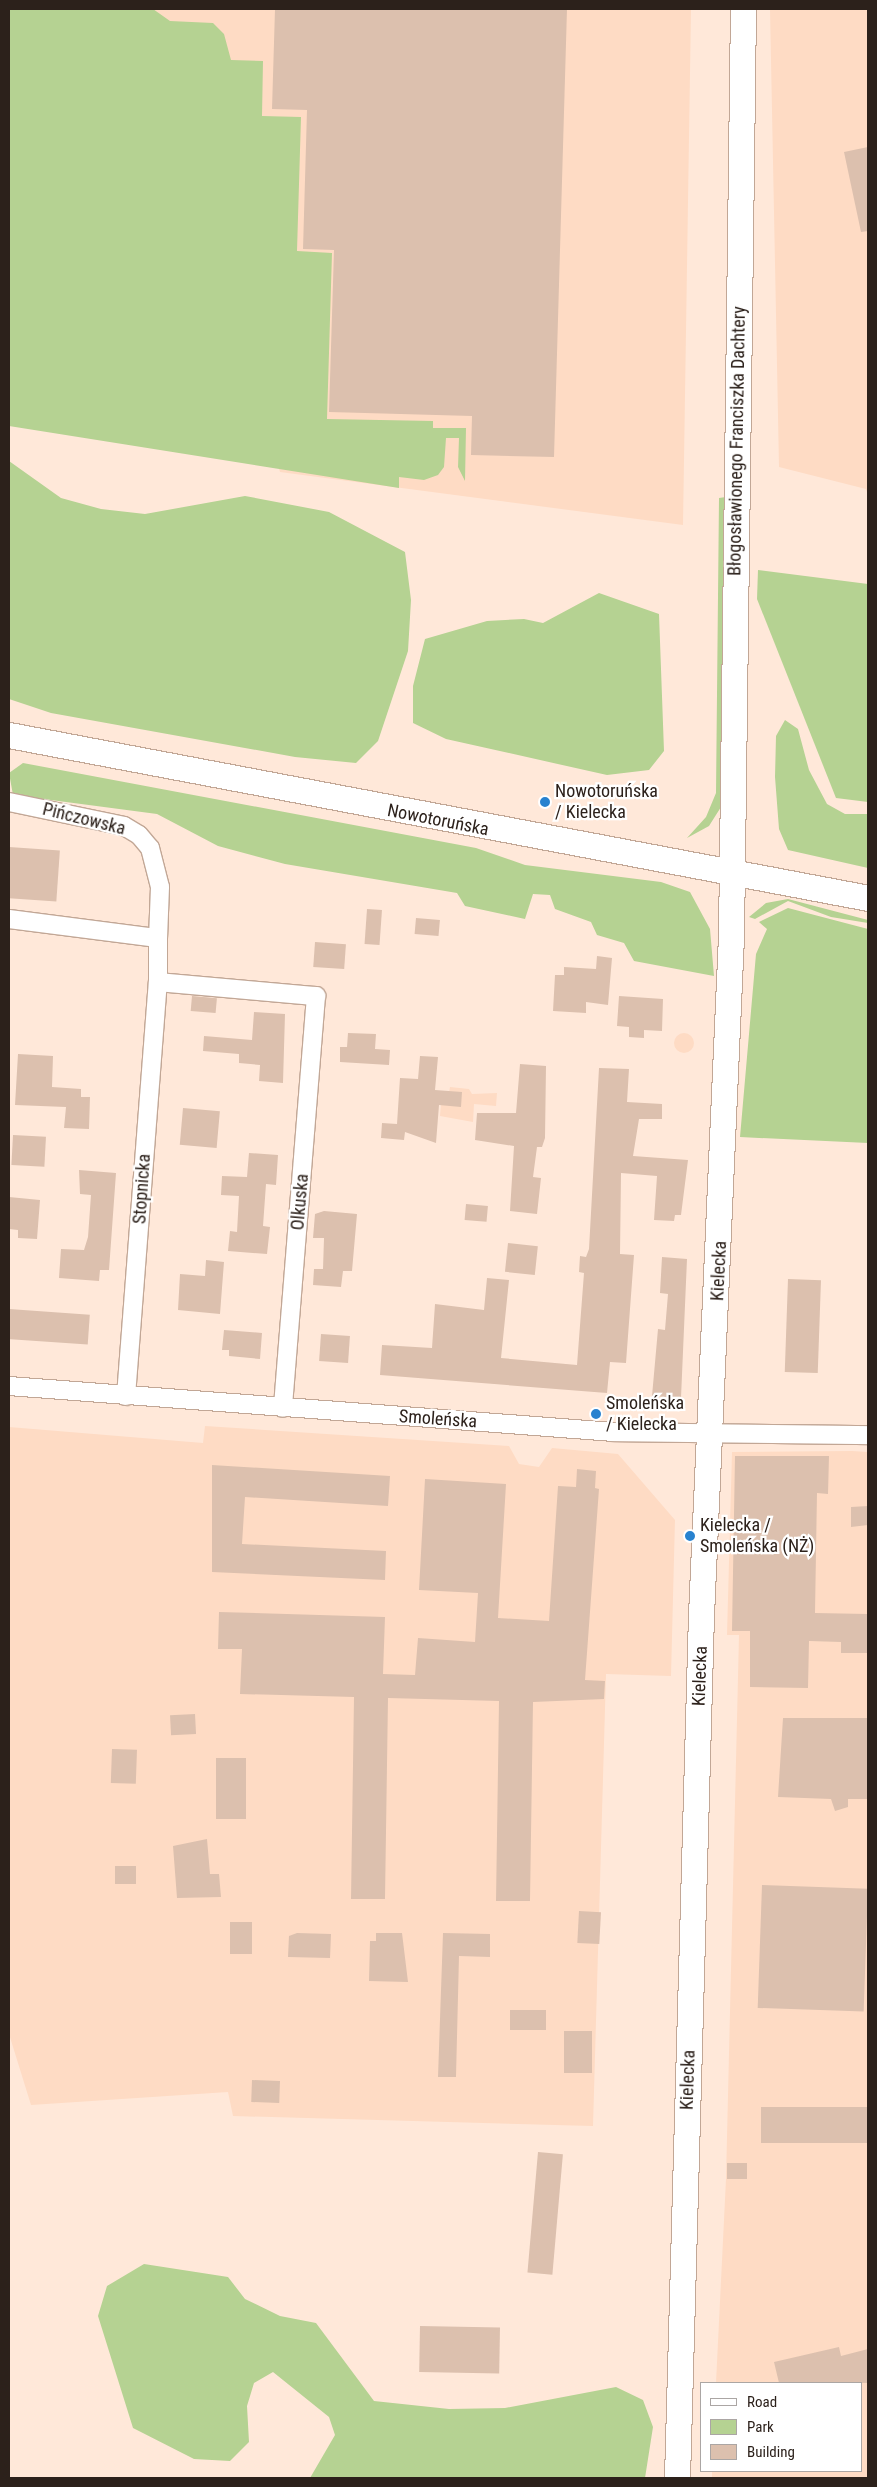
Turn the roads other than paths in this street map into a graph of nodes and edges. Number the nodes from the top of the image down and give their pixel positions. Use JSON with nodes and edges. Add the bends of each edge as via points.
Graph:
{"nodes":[{"id":1,"x":743,"y":9,"type":"edge"},
{"id":2,"x":9,"y":735,"type":"edge"},
{"id":3,"x":9,"y":802,"type":"edge"},
{"id":4,"x":732,"y":873,"type":"junction"},
{"id":5,"x":868,"y":898,"type":"edge"},
{"id":6,"x":9,"y":919,"type":"edge"},
{"id":7,"x":158,"y":938,"type":"junction"},
{"id":8,"x":158,"y":982,"type":"junction"},
{"id":9,"x":9,"y":1386,"type":"edge"},
{"id":10,"x":126,"y":1396,"type":"junction"},
{"id":11,"x":283,"y":1408,"type":"junction"},
{"id":12,"x":712,"y":1434,"type":"junction"},
{"id":13,"x":868,"y":1434,"type":"edge"},
{"id":14,"x":677,"y":2478,"type":"edge"}],
"edges":[{"from":1,"to":4,"type":"street","name":"Błogosławionego Franciszka Dachtery"},
{"from":2,"to":4,"type":"street","name":"Nowotoruńska"},
{"from":3,"to":7,"type":"street","name":"Pińczowska","via":[[124,826],[139,835],[150,848],[160,887]]},
{"from":4,"to":5,"type":"street","name":"Nowotoruńska"},
{"from":4,"to":12,"type":"street","name":"Kielecka"},
{"from":6,"to":7,"type":"street"},
{"from":7,"to":8,"type":"street","name":"Pińczowska"},
{"from":8,"to":10,"type":"street","name":"Stopnicka"},
{"from":8,"to":11,"type":"street","name":"Olkuska","via":[[316,996]]},
{"from":9,"to":10,"type":"street","name":"Smoleńska"},
{"from":10,"to":11,"type":"street","name":"Smoleńska"},
{"from":11,"to":12,"type":"street","name":"Smoleńska","via":[[605,1431]]},
{"from":12,"to":13,"type":"street","name":"Smoleńska"},
{"from":12,"to":14,"type":"street","name":"Kielecka","via":[[701,1615]]}]}
